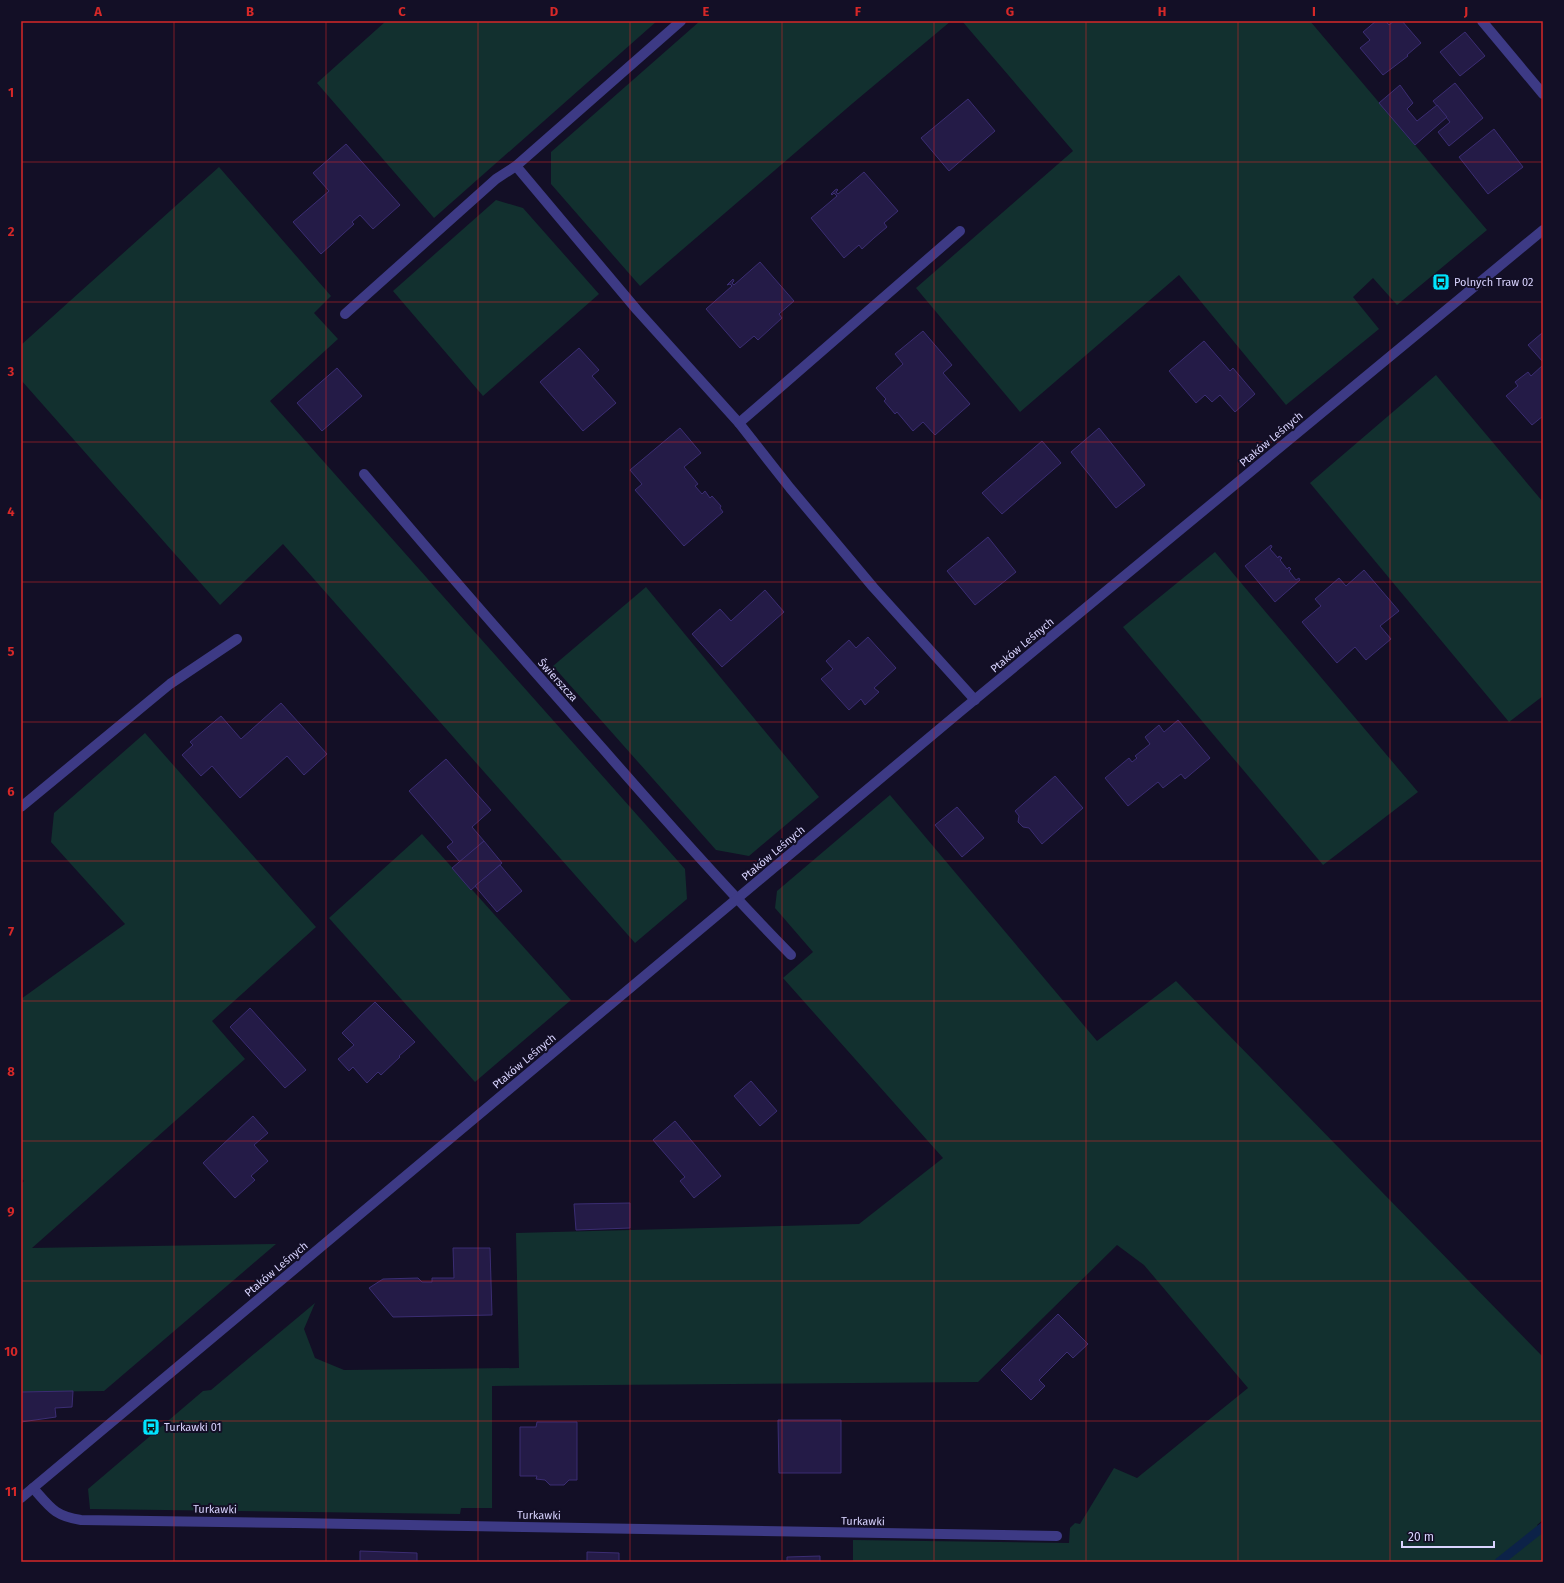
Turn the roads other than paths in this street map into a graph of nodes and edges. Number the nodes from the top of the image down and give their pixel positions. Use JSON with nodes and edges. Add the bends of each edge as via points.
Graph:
{"nodes":[{"id":1,"x":681,"y":21,"type":"edge"},
{"id":2,"x":1482,"y":21,"type":"edge"},
{"id":3,"x":1543,"y":94,"type":"edge"},
{"id":4,"x":516,"y":166,"type":"junction"},
{"id":5,"x":1543,"y":230,"type":"edge"},
{"id":6,"x":960,"y":231,"type":"dead end"},
{"id":7,"x":345,"y":314,"type":"dead end"},
{"id":8,"x":739,"y":423,"type":"junction"},
{"id":9,"x":364,"y":474,"type":"dead end"},
{"id":10,"x":238,"y":639,"type":"dead end"},
{"id":11,"x":975,"y":700,"type":"junction"},
{"id":12,"x":21,"y":807,"type":"edge"},
{"id":13,"x":736,"y":899,"type":"junction"},
{"id":14,"x":792,"y":956,"type":"dead end"},
{"id":15,"x":33,"y":1488,"type":"junction"},
{"id":16,"x":21,"y":1498,"type":"edge"},
{"id":17,"x":1057,"y":1536,"type":"dead end"}],
"edges":[{"from":1,"to":4,"type":"street"},
{"from":2,"to":3,"type":"street"},
{"from":4,"to":7,"type":"street","via":[[496,179]]},
{"from":4,"to":8,"type":"street","via":[[637,310]]},
{"from":5,"to":11,"type":"street","name":"Ptaków Leśnych"},
{"from":6,"to":8,"type":"street"},
{"from":8,"to":11,"type":"street","via":[[873,587]]},
{"from":9,"to":13,"type":"street","name":"Świerszcza","via":[[455,582]]},
{"from":10,"to":12,"type":"street","via":[[170,684]]},
{"from":11,"to":13,"type":"street","name":"Ptaków Leśnych"},
{"from":13,"to":14,"type":"street","name":"Świerszcza"},
{"from":13,"to":15,"type":"street","name":"Ptaków Leśnych"},
{"from":15,"to":16,"type":"street","name":"Ptaków Leśnych"},
{"from":15,"to":17,"type":"street","name":"Turkawki","via":[[59,1515],[81,1520]]}]}
